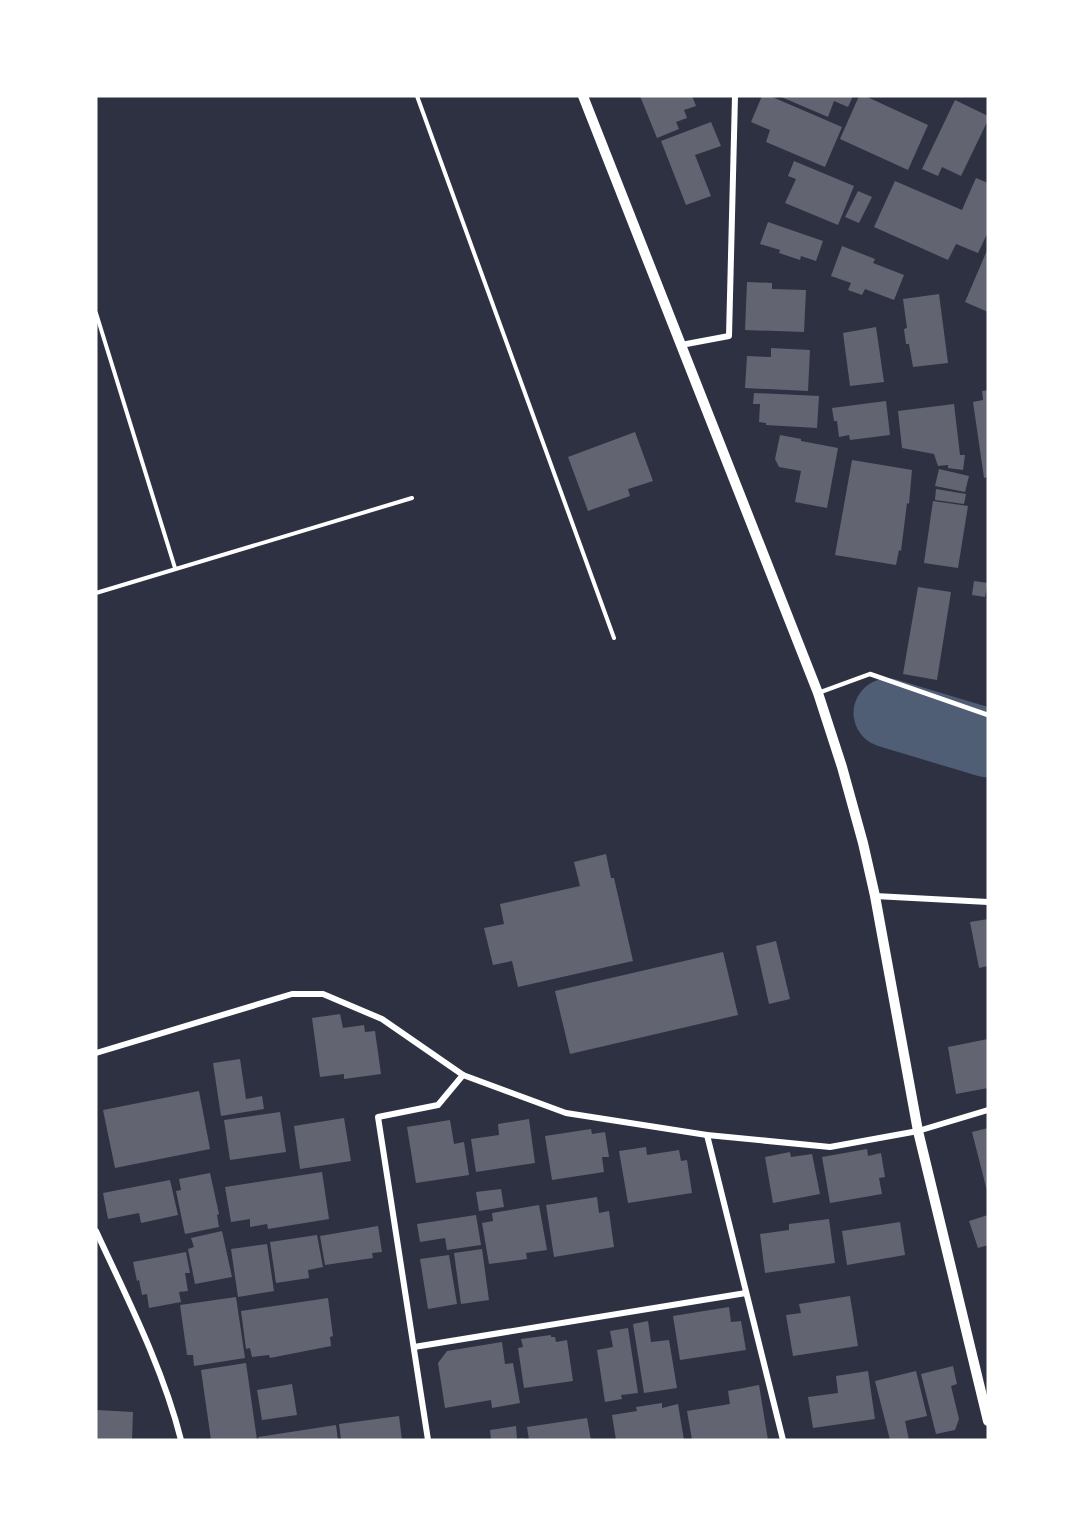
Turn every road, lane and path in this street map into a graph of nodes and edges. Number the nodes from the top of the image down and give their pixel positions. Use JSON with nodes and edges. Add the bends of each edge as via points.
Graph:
{"nodes":[{"id":1,"x":417,"y":96,"type":"edge"},
{"id":2,"x":583,"y":96,"type":"edge"},
{"id":3,"x":735,"y":96,"type":"edge"},
{"id":4,"x":96,"y":313,"type":"edge"},
{"id":5,"x":681,"y":345,"type":"junction"},
{"id":6,"x":412,"y":498,"type":"dead end"},
{"id":7,"x":175,"y":568,"type":"junction"},
{"id":8,"x":96,"y":593,"type":"edge"},
{"id":9,"x":614,"y":638,"type":"dead end"},
{"id":10,"x":818,"y":693,"type":"junction"},
{"id":11,"x":988,"y":715,"type":"edge"},
{"id":12,"x":875,"y":896,"type":"junction"},
{"id":13,"x":988,"y":902,"type":"edge"},
{"id":14,"x":96,"y":1053,"type":"edge"},
{"id":15,"x":463,"y":1075,"type":"junction"},
{"id":16,"x":988,"y":1110,"type":"edge"},
{"id":17,"x":918,"y":1131,"type":"junction"},
{"id":18,"x":707,"y":1135,"type":"junction"},
{"id":19,"x":96,"y":1231,"type":"edge"},
{"id":20,"x":746,"y":1293,"type":"junction"},
{"id":21,"x":414,"y":1347,"type":"junction"},
{"id":22,"x":988,"y":1421,"type":"edge"},
{"id":23,"x":181,"y":1440,"type":"edge"},
{"id":24,"x":428,"y":1440,"type":"edge"},
{"id":25,"x":783,"y":1440,"type":"edge"}],
"edges":[{"from":1,"to":9,"type":"path"},
{"from":2,"to":5,"type":"street"},
{"from":3,"to":5,"type":"street","via":[[729,336]]},
{"from":4,"to":7,"type":"path"},
{"from":5,"to":10,"type":"street"},
{"from":6,"to":7,"type":"path"},
{"from":7,"to":8,"type":"path"},
{"from":10,"to":11,"type":"lane","via":[[870,674]]},
{"from":10,"to":12,"type":"street","via":[[842,767]]},
{"from":12,"to":13,"type":"street"},
{"from":12,"to":17,"type":"street"},
{"from":14,"to":15,"type":"street","via":[[292,994],[322,994],[382,1019]]},
{"from":15,"to":18,"type":"street","via":[[566,1113]]},
{"from":15,"to":21,"type":"street","via":[[438,1105],[378,1117]]},
{"from":16,"to":17,"type":"street"},
{"from":17,"to":18,"type":"street","via":[[830,1147]]},
{"from":17,"to":22,"type":"street"},
{"from":18,"to":20,"type":"street"},
{"from":19,"to":23,"type":"street","via":[[131,1306]]},
{"from":20,"to":21,"type":"street"},
{"from":20,"to":25,"type":"street"},
{"from":21,"to":24,"type":"street"}]}
